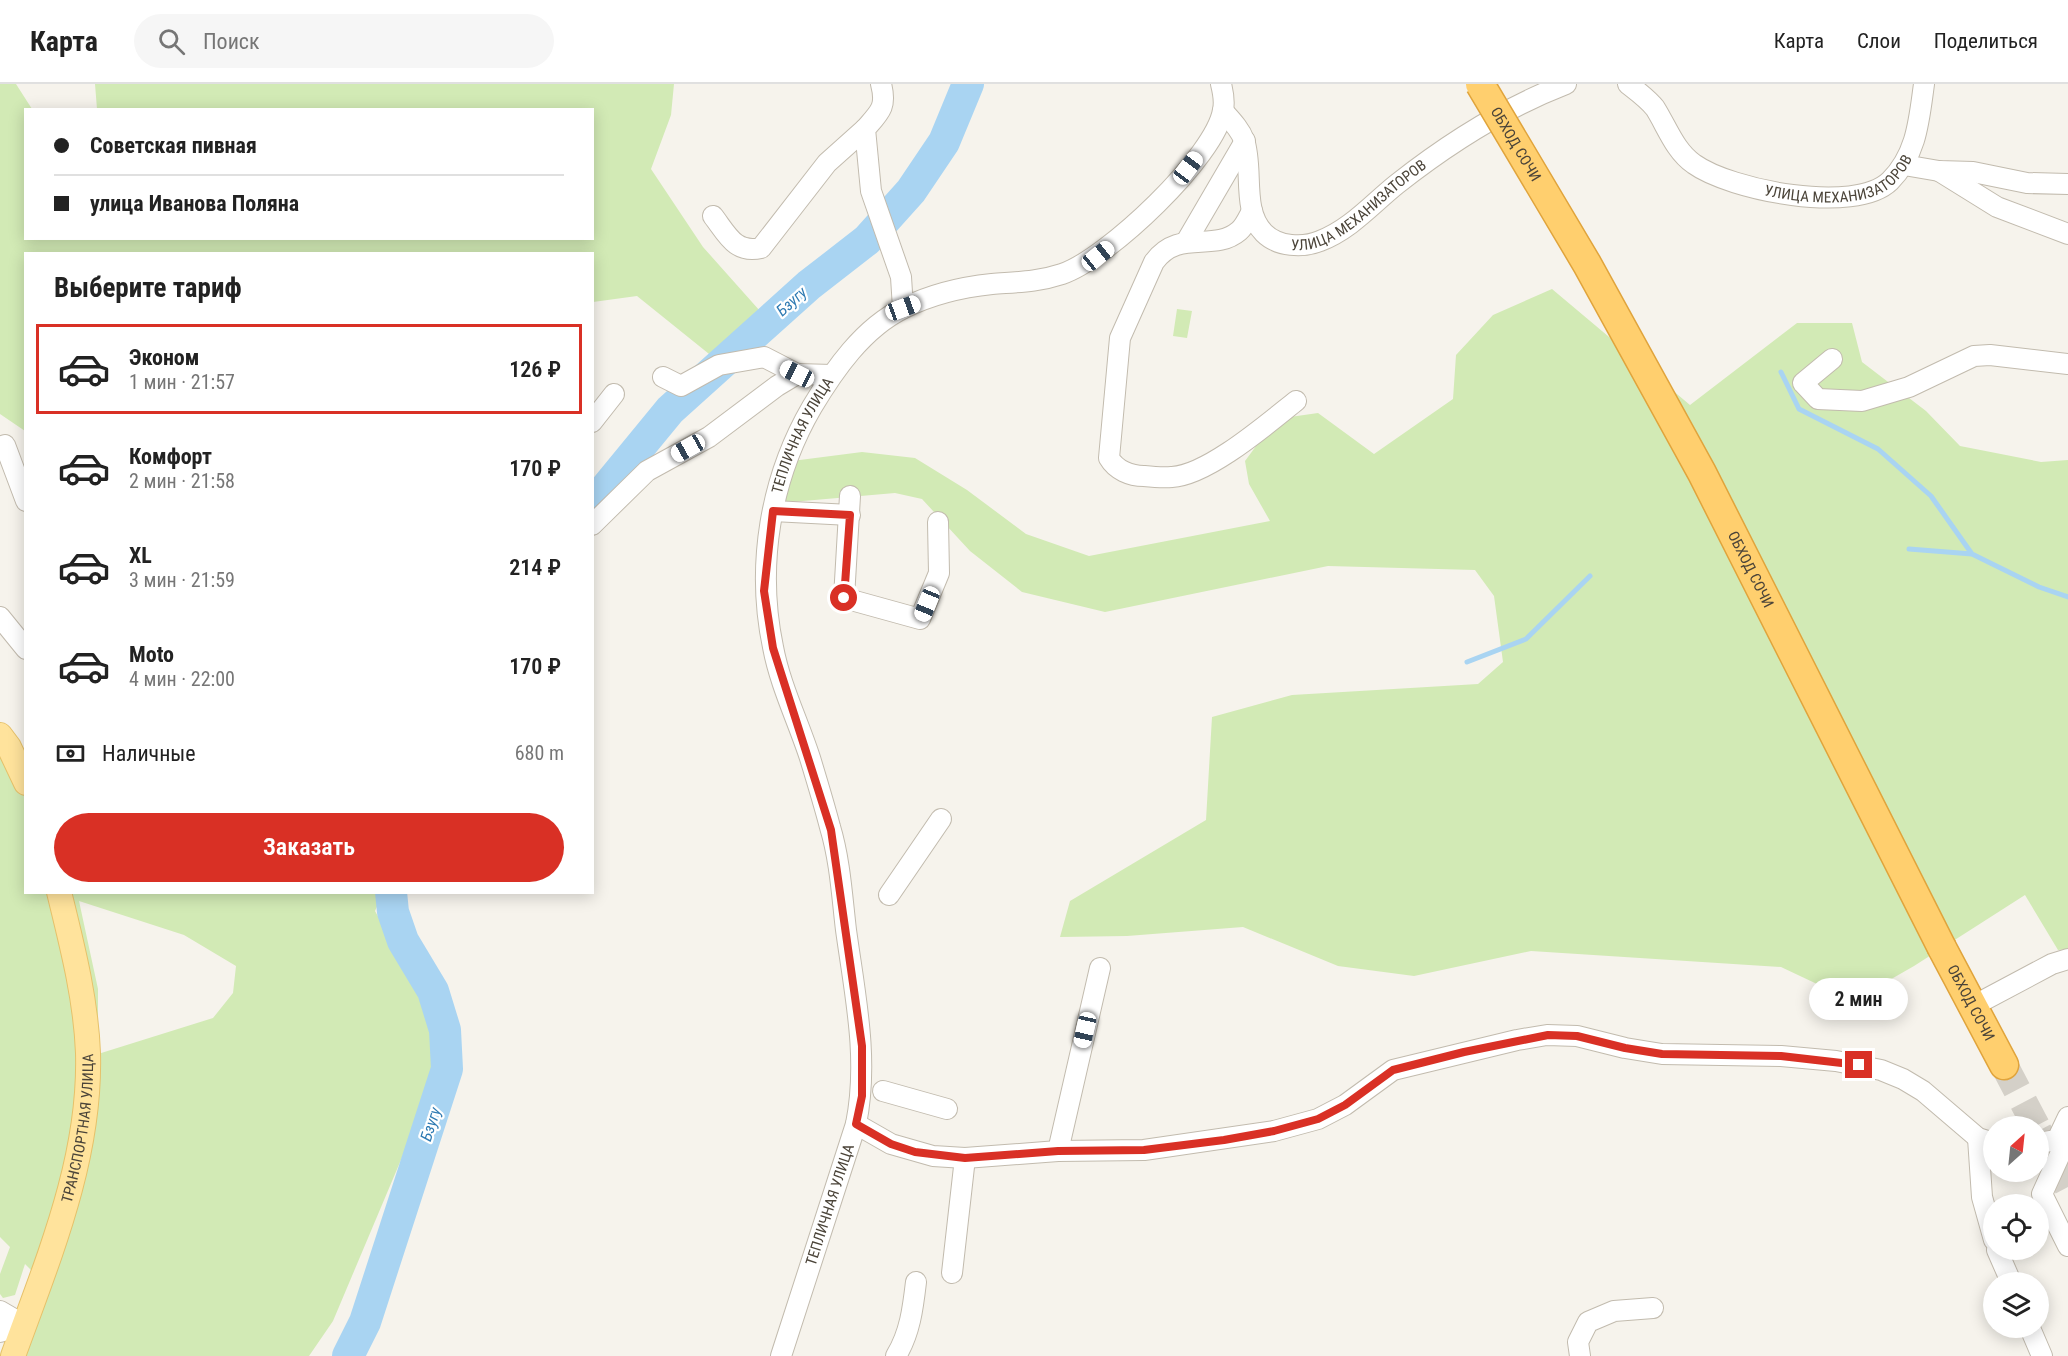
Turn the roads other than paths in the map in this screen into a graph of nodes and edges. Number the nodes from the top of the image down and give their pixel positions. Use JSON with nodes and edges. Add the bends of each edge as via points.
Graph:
{"nodes":[{"id":1,"x":881,"y":84,"type":"edge"},
{"id":2,"x":1480,"y":84,"type":"edge"},
{"id":3,"x":1566,"y":84,"type":"edge"},
{"id":4,"x":1628,"y":84,"type":"edge"},
{"id":5,"x":1924,"y":84,"type":"edge"},
{"id":6,"x":1225,"y":93,"type":"edge"},
{"id":7,"x":865,"y":129,"type":"junction"},
{"id":8,"x":1245,"y":141,"type":"junction"},
{"id":9,"x":1904,"y":165,"type":"junction"},
{"id":10,"x":1939,"y":171,"type":"junction"},
{"id":11,"x":2068,"y":184,"type":"edge"},
{"id":12,"x":1252,"y":211,"type":"junction"},
{"id":13,"x":713,"y":216,"type":"dead end"},
{"id":14,"x":2068,"y":234,"type":"edge"},
{"id":15,"x":1186,"y":242,"type":"junction"},
{"id":16,"x":903,"y":308,"type":"junction"},
{"id":17,"x":1832,"y":359,"type":"dead end"},
{"id":18,"x":2068,"y":364,"type":"edge"},
{"id":19,"x":797,"y":374,"type":"junction"},
{"id":20,"x":832,"y":375,"type":"junction"},
{"id":21,"x":663,"y":377,"type":"dead end"},
{"id":22,"x":614,"y":394,"type":"dead end"},
{"id":23,"x":1296,"y":401,"type":"dead end"},
{"id":24,"x":594,"y":419,"type":"edge"},
{"id":25,"x":5,"y":445,"type":"dead end"},
{"id":26,"x":24,"y":496,"type":"edge"},
{"id":27,"x":773,"y":511,"type":"junction"},
{"id":28,"x":938,"y":522,"type":"dead end"},
{"id":29,"x":594,"y":523,"type":"edge"},
{"id":30,"x":0,"y":617,"type":"edge"},
{"id":31,"x":24,"y":647,"type":"edge"},
{"id":32,"x":0,"y":735,"type":"edge"},
{"id":33,"x":24,"y":779,"type":"edge"},
{"id":34,"x":941,"y":819,"type":"dead end"},
{"id":35,"x":59,"y":894,"type":"edge"},
{"id":36,"x":889,"y":896,"type":"dead end"},
{"id":37,"x":2068,"y":959,"type":"edge"},
{"id":38,"x":1100,"y":968,"type":"dead end"},
{"id":39,"x":1973,"y":1006,"type":"junction"},
{"id":40,"x":2004,"y":1065,"type":"tunnel mouth"},
{"id":41,"x":883,"y":1091,"type":"dead end"},
{"id":42,"x":947,"y":1108,"type":"dead end"},
{"id":43,"x":2068,"y":1117,"type":"edge"},
{"id":44,"x":856,"y":1124,"type":"junction"},
{"id":45,"x":1983,"y":1139,"type":"edge"},
{"id":46,"x":2058,"y":1139,"type":"edge"},
{"id":47,"x":1058,"y":1151,"type":"junction"},
{"id":48,"x":965,"y":1158,"type":"junction"},
{"id":49,"x":1983,"y":1182,"type":"edge"},
{"id":50,"x":1983,"y":1201,"type":"edge"},
{"id":51,"x":2068,"y":1246,"type":"edge"},
{"id":52,"x":952,"y":1272,"type":"dead end"},
{"id":53,"x":916,"y":1282,"type":"dead end"},
{"id":54,"x":1653,"y":1308,"type":"dead end"},
{"id":55,"x":0,"y":1311,"type":"edge"},
{"id":56,"x":24,"y":1325,"type":"junction"},
{"id":57,"x":0,"y":1332,"type":"edge"},
{"id":58,"x":2034,"y":1338,"type":"edge"},
{"id":59,"x":13,"y":1356,"type":"edge"},
{"id":60,"x":781,"y":1356,"type":"edge"},
{"id":61,"x":896,"y":1356,"type":"edge"},
{"id":62,"x":1580,"y":1356,"type":"edge"},
{"id":63,"x":2042,"y":1356,"type":"edge"}],
"edges":[{"from":1,"to":7,"type":"street","via":[[885,98],[881,111]]},
{"from":2,"to":39,"type":"highway","name":"ОБХОД СОЧИ","bridge":true,"via":[[1587,264],[1702,473]]},
{"from":3,"to":12,"type":"street","name":"УЛИЦА МЕХАНИЗАТОРОВ","via":[[1500,114],[1460,138],[1398,183],[1347,227],[1320,241],[1302,245],[1276,240],[1265,234]]},
{"from":4,"to":9,"type":"street","name":"УЛИЦА МЕХАНИЗАТОРОВ","via":[[1654,107],[1679,149],[1694,164],[1736,181],[1789,195],[1826,198],[1863,194],[1888,183]]},
{"from":5,"to":9,"type":"street","name":"УЛИЦА МЕХАНИЗАТОРОВ","via":[[1916,138]]},
{"from":6,"to":8,"type":"street","name":"УЛИЦА МЕХАНИЗАТОРОВ"},
{"from":6,"to":16,"type":"street","name":"ТЕПЛИЧНАЯ УЛИЦА","via":[[1216,129],[1206,144],[1146,217],[1098,256],[1068,273],[1036,282],[956,290]]},
{"from":7,"to":13,"type":"street","via":[[827,162],[761,248],[750,251],[736,246]]},
{"from":7,"to":16,"type":"street","via":[[871,191],[901,277]]},
{"from":8,"to":12,"type":"street","name":"УЛИЦА МЕХАНИЗАТОРОВ"},
{"from":8,"to":15,"type":"street"},
{"from":9,"to":10,"type":"street"},
{"from":10,"to":11,"type":"street","via":[[1973,172],[2027,183]]},
{"from":10,"to":14,"type":"street","via":[[1997,207]]},
{"from":12,"to":15,"type":"street","via":[[1241,230],[1231,236]]},
{"from":15,"to":23,"type":"street","via":[[1168,246],[1154,262],[1120,338],[1109,453],[1112,464],[1138,476],[1184,475],[1233,451]]},
{"from":16,"to":20,"type":"street","name":"ТЕПЛИЧНАЯ УЛИЦА","via":[[855,347]]},
{"from":17,"to":18,"type":"street","via":[[1803,383],[1818,399],[1862,401],[1909,387],[1974,356]]},
{"from":19,"to":20,"type":"street"},
{"from":19,"to":21,"type":"street","via":[[764,357],[720,365],[681,386]]},
{"from":19,"to":29,"type":"street","via":[[709,437],[647,471]]},
{"from":20,"to":27,"type":"street","name":"ТЕПЛИЧНАЯ УЛИЦА","via":[[794,444]]},
{"from":22,"to":24,"type":"street"},
{"from":25,"to":26,"type":"street"},
{"from":27,"to":28,"type":"street","via":[[850,506],[844,598],[920,619],[939,573]]},
{"from":27,"to":44,"type":"street","name":"ТЕПЛИЧНАЯ УЛИЦА","via":[[764,591],[773,648],[831,830],[862,1046],[862,1096]]},
{"from":30,"to":31,"type":"street"},
{"from":32,"to":33,"type":"main road"},
{"from":34,"to":36,"type":"street"},
{"from":35,"to":56,"type":"main road","name":"ТРАНСПОРТНАЯ УЛИЦА","via":[[80,981],[88,1053],[86,1102],[81,1145],[68,1197]]},
{"from":37,"to":39,"type":"street"},
{"from":38,"to":47,"type":"street"},
{"from":39,"to":40,"type":"highway","name":"ОБХОД СОЧИ"},
{"from":41,"to":42,"type":"street"},
{"from":43,"to":46,"type":"street"},
{"from":44,"to":48,"type":"street","via":[[891,1144],[915,1152]]},
{"from":44,"to":60,"type":"street","name":"ТЕПЛИЧНАЯ УЛИЦА"},
{"from":45,"to":47,"type":"street","via":[[1923,1091],[1881,1070],[1781,1056],[1662,1054],[1577,1036],[1548,1035],[1393,1070],[1345,1105],[1274,1131],[1144,1150]]},
{"from":46,"to":51,"type":"street","via":[[2042,1194]]},
{"from":47,"to":48,"type":"street"},
{"from":48,"to":52,"type":"street"},
{"from":49,"to":50,"type":"street"},
{"from":53,"to":61,"type":"street","via":[[912,1314]]},
{"from":54,"to":62,"type":"street","via":[[1614,1311],[1595,1317],[1581,1330]]},
{"from":55,"to":56,"type":"street"},
{"from":56,"to":57,"type":"street"},
{"from":56,"to":59,"type":"main road","name":"ТРАНСПОРТНАЯ УЛИЦА"},
{"from":58,"to":63,"type":"street"}]}
